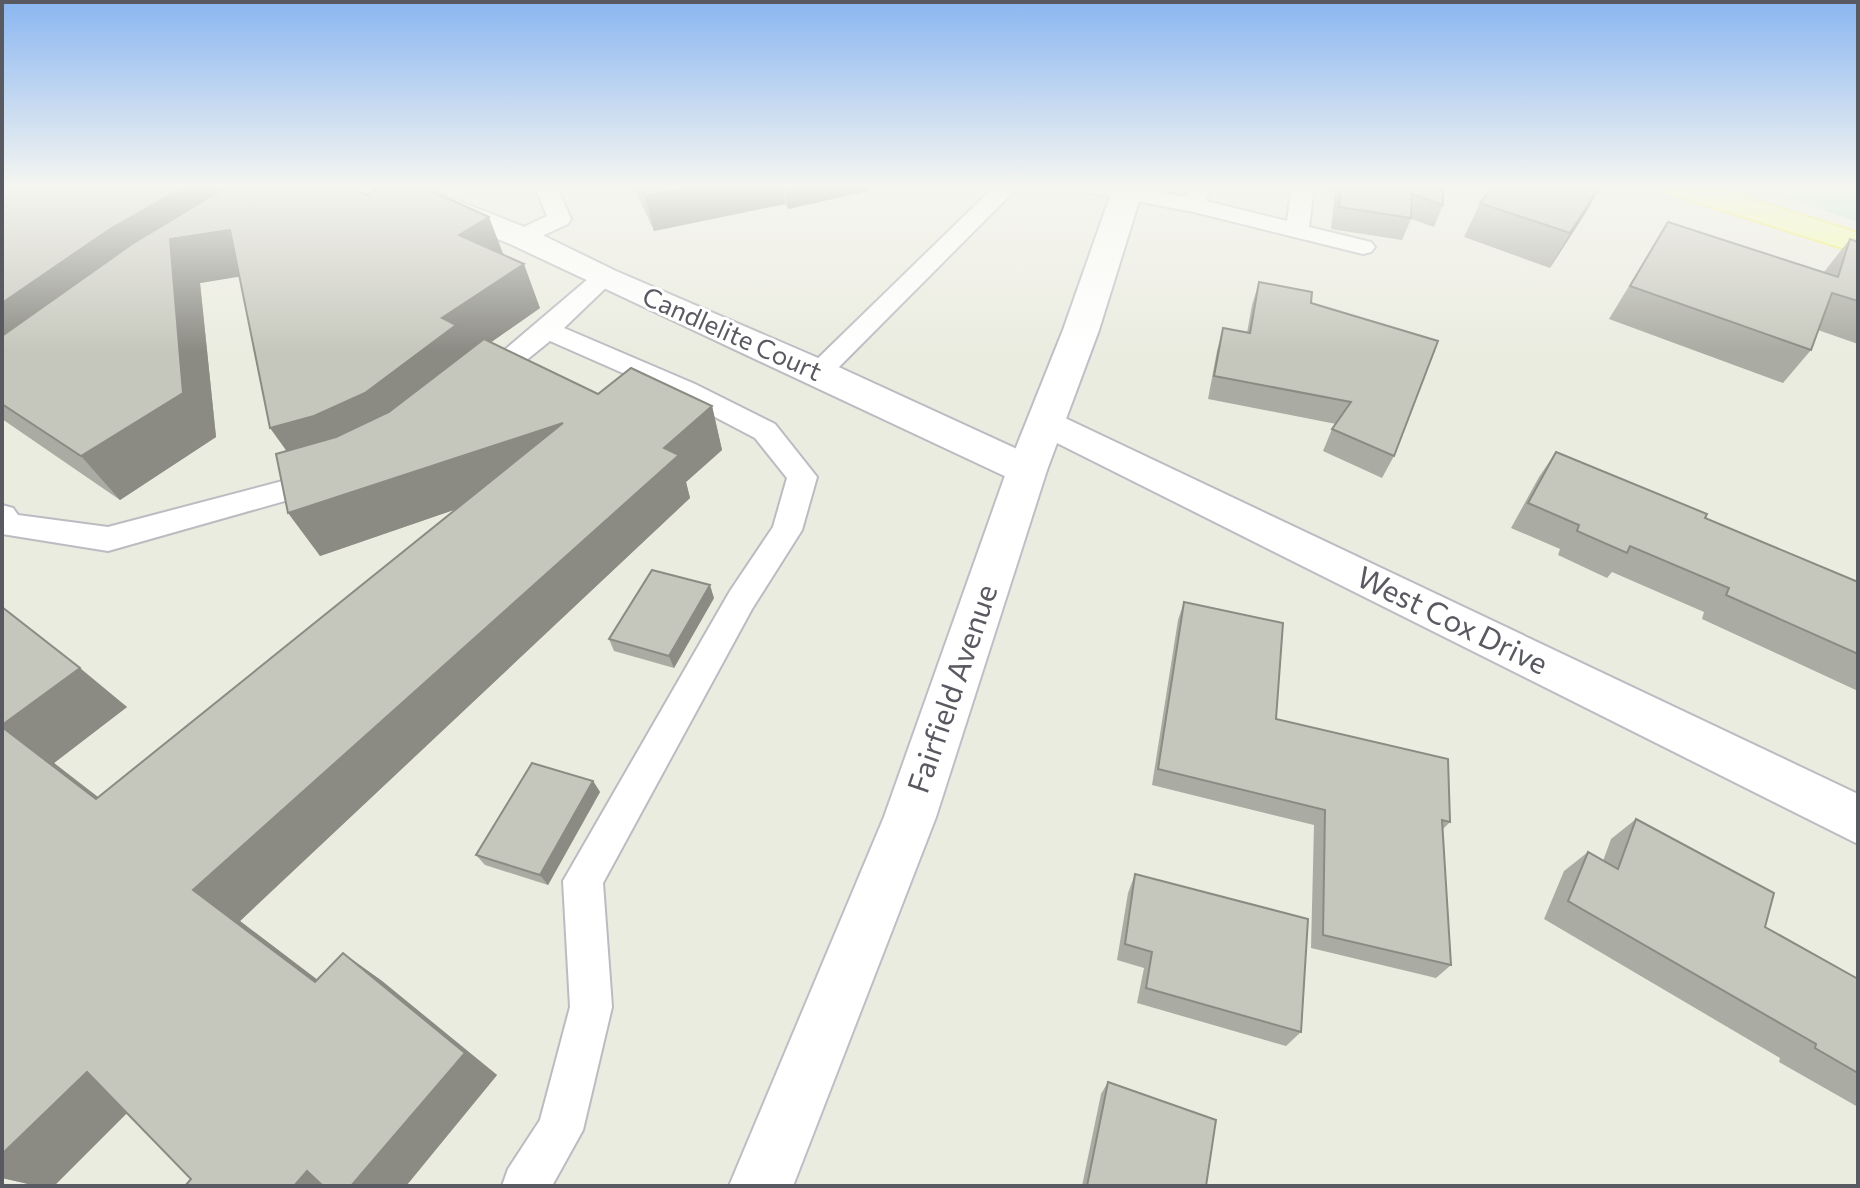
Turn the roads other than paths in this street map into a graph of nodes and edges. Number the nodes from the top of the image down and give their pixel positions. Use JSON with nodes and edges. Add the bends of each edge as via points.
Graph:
{"nodes":[{"id":1,"x":528,"y":240,"type":"edge"},
{"id":2,"x":953,"y":240,"type":"edge"},
{"id":3,"x":1102,"y":240,"type":"edge"},
{"id":4,"x":1338,"y":240,"type":"edge"},
{"id":5,"x":1363,"y":247,"type":"dead end"},
{"id":6,"x":604,"y":278,"type":"junction"},
{"id":7,"x":547,"y":330,"type":"junction"},
{"id":8,"x":819,"y":372,"type":"junction"},
{"id":9,"x":462,"y":398,"type":"edge"},
{"id":10,"x":1046,"y":422,"type":"junction"},
{"id":11,"x":1027,"y":470,"type":"junction"},
{"id":12,"x":352,"y":471,"type":"edge"},
{"id":13,"x":4,"y":523,"type":"edge"},
{"id":14,"x":1858,"y":820,"type":"edge"},
{"id":15,"x":525,"y":1186,"type":"edge"},
{"id":16,"x":761,"y":1186,"type":"edge"}],
"edges":[{"from":1,"to":6,"type":"street","name":"Candlelite Court"},
{"from":2,"to":8,"type":"lane"},
{"from":3,"to":10,"type":"street","name":"Fairfield Avenue","via":[[1081,330]]},
{"from":4,"to":5,"type":"lane"},
{"from":6,"to":7,"type":"lane"},
{"from":6,"to":8,"type":"street","name":"Candlelite Court"},
{"from":7,"to":9,"type":"lane"},
{"from":7,"to":15,"type":"lane","via":[[765,431],[802,477],[787,530],[741,600],[583,881],[591,1007],[560,1130]]},
{"from":8,"to":11,"type":"street","name":"Candlelite Court"},
{"from":10,"to":11,"type":"street","name":"Fairfield Avenue"},
{"from":10,"to":14,"type":"street","name":"West Cox Drive"},
{"from":11,"to":16,"type":"street","name":"Fairfield Avenue","via":[[910,817]]},
{"from":12,"to":13,"type":"lane","via":[[108,539]]}]}
